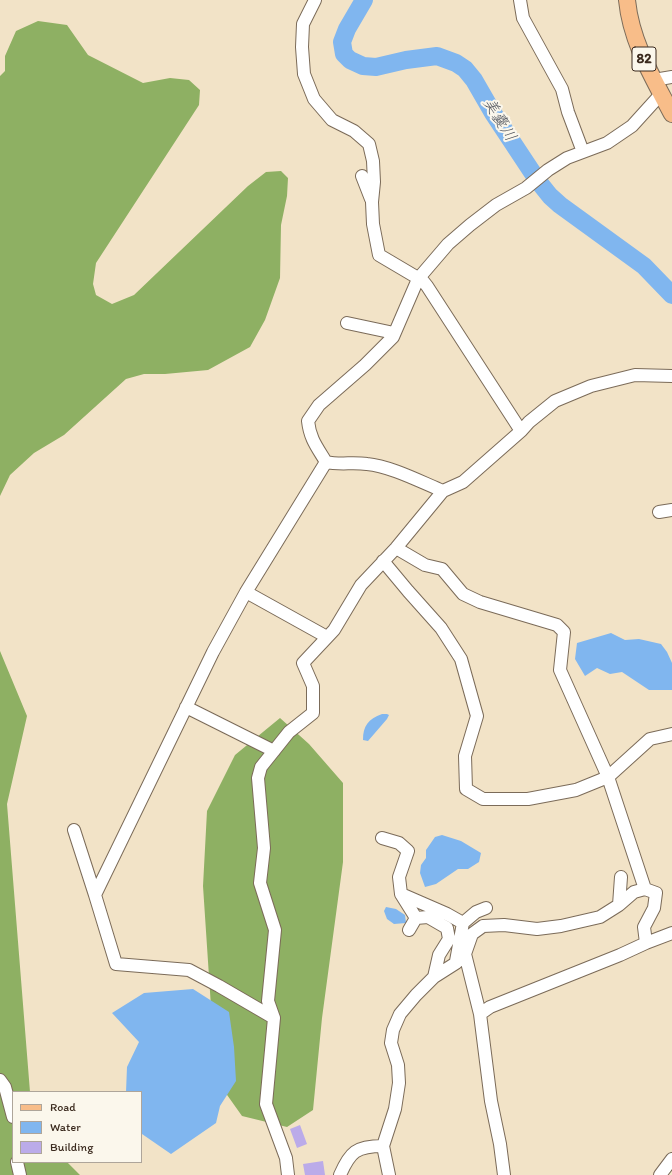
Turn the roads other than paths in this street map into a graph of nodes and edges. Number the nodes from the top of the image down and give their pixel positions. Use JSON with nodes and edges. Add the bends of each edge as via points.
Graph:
{"nodes":[{"id":1,"x":315,"y":0,"type":"edge"},
{"id":2,"x":520,"y":0,"type":"edge"},
{"id":3,"x":627,"y":0,"type":"edge"},
{"id":4,"x":672,"y":77,"type":"edge"},
{"id":5,"x":658,"y":87,"type":"junction"},
{"id":6,"x":672,"y":114,"type":"edge"},
{"id":7,"x":583,"y":152,"type":"junction"},
{"id":8,"x":362,"y":176,"type":"dead end"},
{"id":9,"x":372,"y":202,"type":"junction"},
{"id":10,"x":418,"y":279,"type":"junction"},
{"id":11,"x":347,"y":323,"type":"dead end"},
{"id":12,"x":394,"y":333,"type":"junction"},
{"id":13,"x":672,"y":376,"type":"edge"},
{"id":14,"x":521,"y":431,"type":"junction"},
{"id":15,"x":326,"y":462,"type":"junction"},
{"id":16,"x":443,"y":491,"type":"junction"},
{"id":17,"x":672,"y":510,"type":"edge"},
{"id":18,"x":659,"y":512,"type":"dead end"},
{"id":19,"x":396,"y":548,"type":"junction"},
{"id":20,"x":383,"y":561,"type":"junction"},
{"id":21,"x":246,"y":592,"type":"junction"},
{"id":22,"x":327,"y":637,"type":"junction"},
{"id":23,"x":186,"y":707,"type":"junction"},
{"id":24,"x":672,"y":734,"type":"edge"},
{"id":25,"x":274,"y":751,"type":"junction"},
{"id":26,"x":608,"y":777,"type":"junction"},
{"id":27,"x":74,"y":830,"type":"dead end"},
{"id":28,"x":382,"y":838,"type":"dead end"},
{"id":29,"x":621,"y":877,"type":"dead end"},
{"id":30,"x":645,"y":889,"type":"junction"},
{"id":31,"x":401,"y":894,"type":"junction"},
{"id":32,"x":95,"y":895,"type":"junction"},
{"id":33,"x":619,"y":905,"type":"junction"},
{"id":34,"x":486,"y":908,"type":"dead end"},
{"id":35,"x":416,"y":918,"type":"junction"},
{"id":36,"x":463,"y":923,"type":"junction"},
{"id":37,"x":409,"y":930,"type":"dead end"},
{"id":38,"x":672,"y":933,"type":"edge"},
{"id":39,"x":646,"y":943,"type":"junction"},
{"id":40,"x":461,"y":958,"type":"junction"},
{"id":41,"x":434,"y":977,"type":"junction"},
{"id":42,"x":480,"y":1014,"type":"junction"},
{"id":43,"x":274,"y":1018,"type":"junction"},
{"id":44,"x":0,"y":1080,"type":"edge"},
{"id":45,"x":12,"y":1113,"type":"edge"},
{"id":46,"x":383,"y":1146,"type":"junction"},
{"id":47,"x":672,"y":1159,"type":"edge"},
{"id":48,"x":17,"y":1163,"type":"edge"},
{"id":49,"x":20,"y":1175,"type":"edge"},
{"id":50,"x":288,"y":1175,"type":"edge"},
{"id":51,"x":340,"y":1175,"type":"edge"},
{"id":52,"x":389,"y":1175,"type":"edge"},
{"id":53,"x":504,"y":1175,"type":"edge"},
{"id":54,"x":660,"y":1175,"type":"edge"}],
"edges":[{"from":1,"to":9,"type":"street","via":[[303,24],[304,74],[314,99],[332,120],[354,131],[369,144],[373,161]]},
{"from":2,"to":7,"type":"street","via":[[523,18],[562,90]]},
{"from":3,"to":5,"type":"main road","number":"82","via":[[635,38]]},
{"from":4,"to":5,"type":"street"},
{"from":5,"to":6,"type":"main road","number":"82"},
{"from":5,"to":7,"type":"street","via":[[632,126],[607,143]]},
{"from":7,"to":10,"type":"street","via":[[548,170],[526,188],[496,205],[470,225],[448,244]]},
{"from":8,"to":9,"type":"street"},
{"from":9,"to":10,"type":"street","via":[[379,255]]},
{"from":10,"to":12,"type":"street"},
{"from":10,"to":14,"type":"street","via":[[427,286]]},
{"from":11,"to":12,"type":"street"},
{"from":12,"to":15,"type":"street","via":[[365,365],[319,405],[308,421],[309,433]]},
{"from":13,"to":14,"type":"street","via":[[635,375],[591,386],[555,401]]},
{"from":14,"to":16,"type":"street","via":[[463,482]]},
{"from":15,"to":16,"type":"street","via":[[368,464],[395,471]]},
{"from":15,"to":21,"type":"street"},
{"from":16,"to":19,"type":"street"},
{"from":17,"to":18,"type":"street"},
{"from":19,"to":20,"type":"street"},
{"from":19,"to":26,"type":"street","via":[[425,565],[442,569],[463,594],[480,602],[557,625],[564,632],[560,670]]},
{"from":20,"to":22,"type":"street","via":[[361,584],[334,630]]},
{"from":20,"to":26,"type":"street","via":[[441,628],[461,659],[477,716],[465,756],[466,789],[483,799],[528,799],[576,790]]},
{"from":21,"to":22,"type":"street"},
{"from":21,"to":23,"type":"street"},
{"from":22,"to":25,"type":"street","via":[[303,663],[313,686],[313,713],[289,732]]},
{"from":23,"to":25,"type":"street"},
{"from":23,"to":32,"type":"street"},
{"from":24,"to":26,"type":"street","via":[[650,739]]},
{"from":25,"to":43,"type":"street","via":[[261,767],[258,778],[264,848],[260,883],[274,930],[268,1001]]},
{"from":26,"to":30,"type":"street"},
{"from":27,"to":32,"type":"street"},
{"from":28,"to":31,"type":"street","via":[[399,843],[408,851],[399,877]]},
{"from":29,"to":33,"type":"street"},
{"from":30,"to":33,"type":"street","via":[[634,892]]},
{"from":30,"to":39,"type":"street","via":[[656,893],[654,908],[644,928]]},
{"from":31,"to":35,"type":"street"},
{"from":31,"to":36,"type":"street"},
{"from":32,"to":43,"type":"street","via":[[116,964],[189,970]]},
{"from":33,"to":40,"type":"street","via":[[600,916],[561,926],[537,929],[504,925],[483,926],[472,934]]},
{"from":34,"to":36,"type":"street","via":[[476,912]]},
{"from":35,"to":37,"type":"street"},
{"from":35,"to":41,"type":"street","via":[[428,917],[447,928],[449,939],[439,954]]},
{"from":36,"to":40,"type":"street"},
{"from":38,"to":39,"type":"street"},
{"from":39,"to":42,"type":"street","via":[[490,1006]]},
{"from":40,"to":41,"type":"street"},
{"from":40,"to":42,"type":"street"},
{"from":41,"to":46,"type":"street","via":[[400,1014],[393,1030],[391,1043],[400,1083]]},
{"from":42,"to":53,"type":"street"},
{"from":43,"to":50,"type":"street","via":[[266,1104],[286,1158]]},
{"from":44,"to":45,"type":"street","via":[[5,1087]]},
{"from":46,"to":51,"type":"street","via":[[364,1147],[349,1156]]},
{"from":46,"to":52,"type":"street"},
{"from":47,"to":54,"type":"street"},
{"from":48,"to":49,"type":"street"}]}
